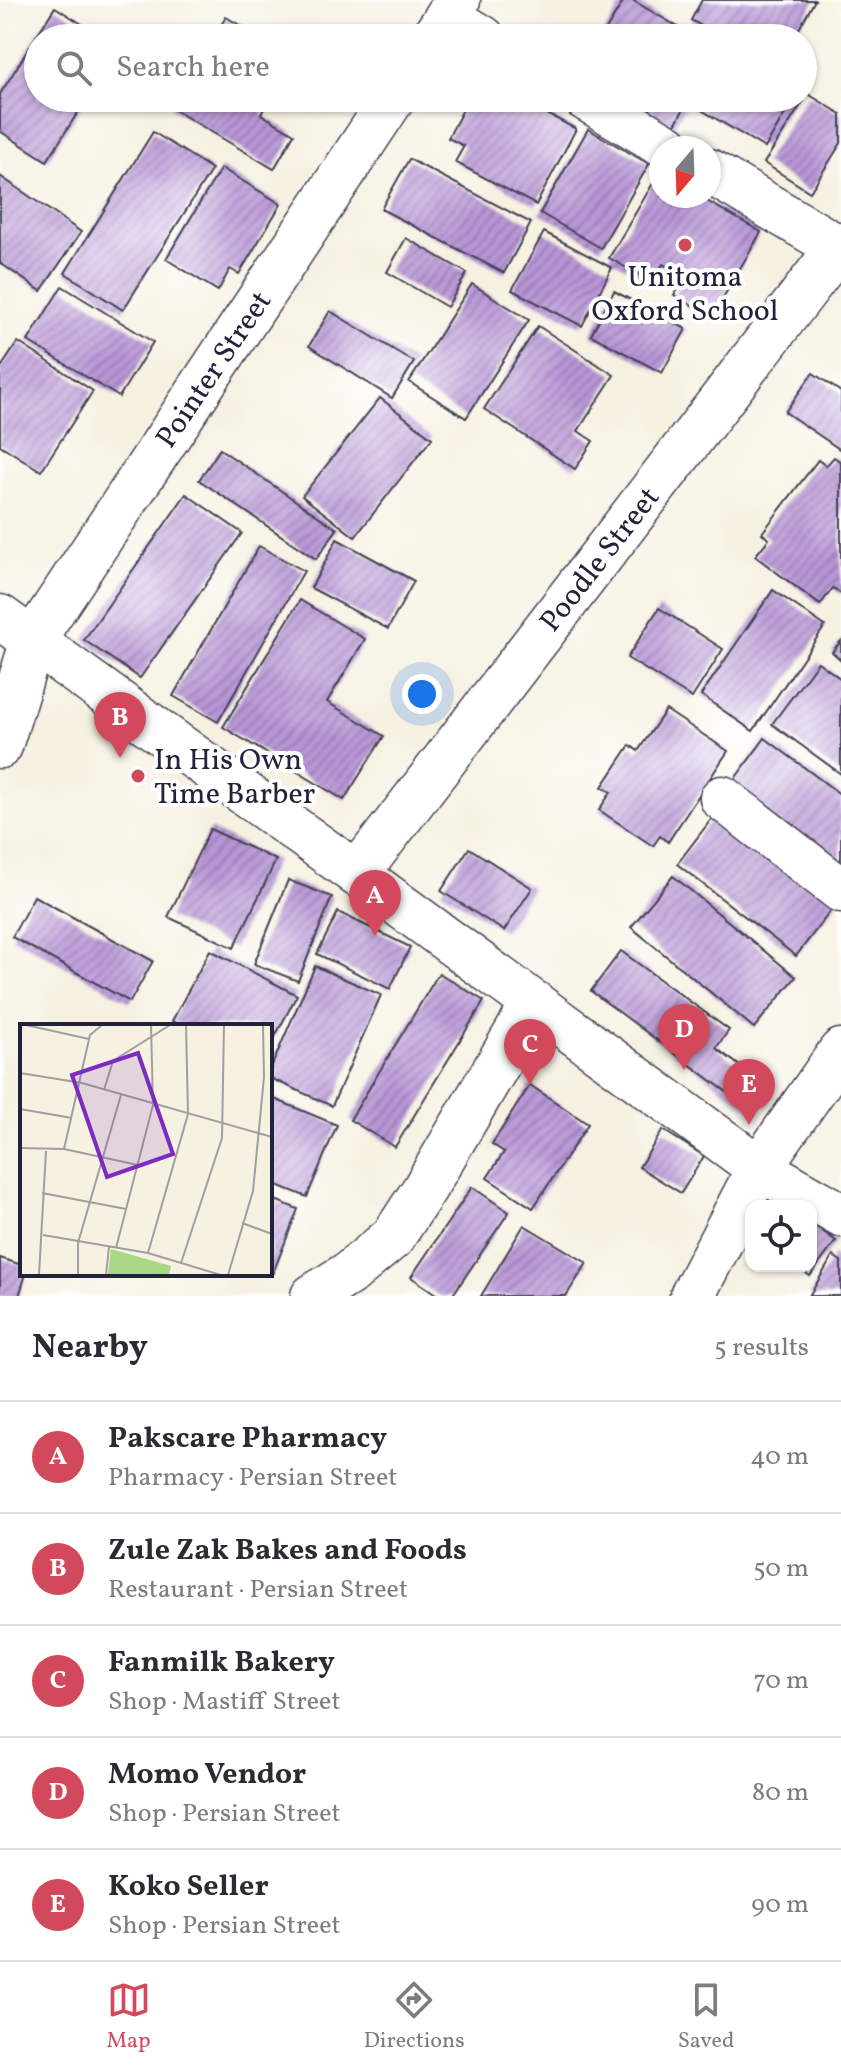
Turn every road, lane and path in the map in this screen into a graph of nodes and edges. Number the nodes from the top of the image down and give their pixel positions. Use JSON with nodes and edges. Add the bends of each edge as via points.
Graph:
{"nodes":[{"id":1,"x":383,"y":112,"type":"edge"},
{"id":2,"x":609,"y":112,"type":"edge"},
{"id":3,"x":650,"y":136,"type":"edge"},
{"id":4,"x":721,"y":178,"type":"edge"},
{"id":5,"x":840,"y":247,"type":"edge"},
{"id":6,"x":16,"y":628,"type":"edge"},
{"id":7,"x":0,"y":746,"type":"edge"},
{"id":8,"x":722,"y":798,"type":"dead end"},
{"id":9,"x":357,"y":874,"type":"junction"},
{"id":10,"x":841,"y":890,"type":"edge"},
{"id":11,"x":534,"y":1003,"type":"junction"},
{"id":12,"x":841,"y":1051,"type":"edge"},
{"id":13,"x":759,"y":1168,"type":"junction"},
{"id":14,"x":841,"y":1215,"type":"edge"},
{"id":15,"x":313,"y":1296,"type":"edge"},
{"id":16,"x":692,"y":1296,"type":"edge"}],
"edges":[{"from":1,"to":6,"type":"street","name":"Pointer Street"},
{"from":2,"to":3,"type":"street"},
{"from":4,"to":5,"type":"street"},
{"from":5,"to":9,"type":"street","name":"Poodle Street"},
{"from":6,"to":7,"type":"street","name":"Pointer Street"},
{"from":6,"to":9,"type":"street"},
{"from":8,"to":10,"type":"street"},
{"from":9,"to":11,"type":"street"},
{"from":11,"to":13,"type":"street"},
{"from":11,"to":15,"type":"street","via":[[393,1237]]},
{"from":12,"to":13,"type":"street"},
{"from":13,"to":14,"type":"street"},
{"from":13,"to":16,"type":"street"}]}
